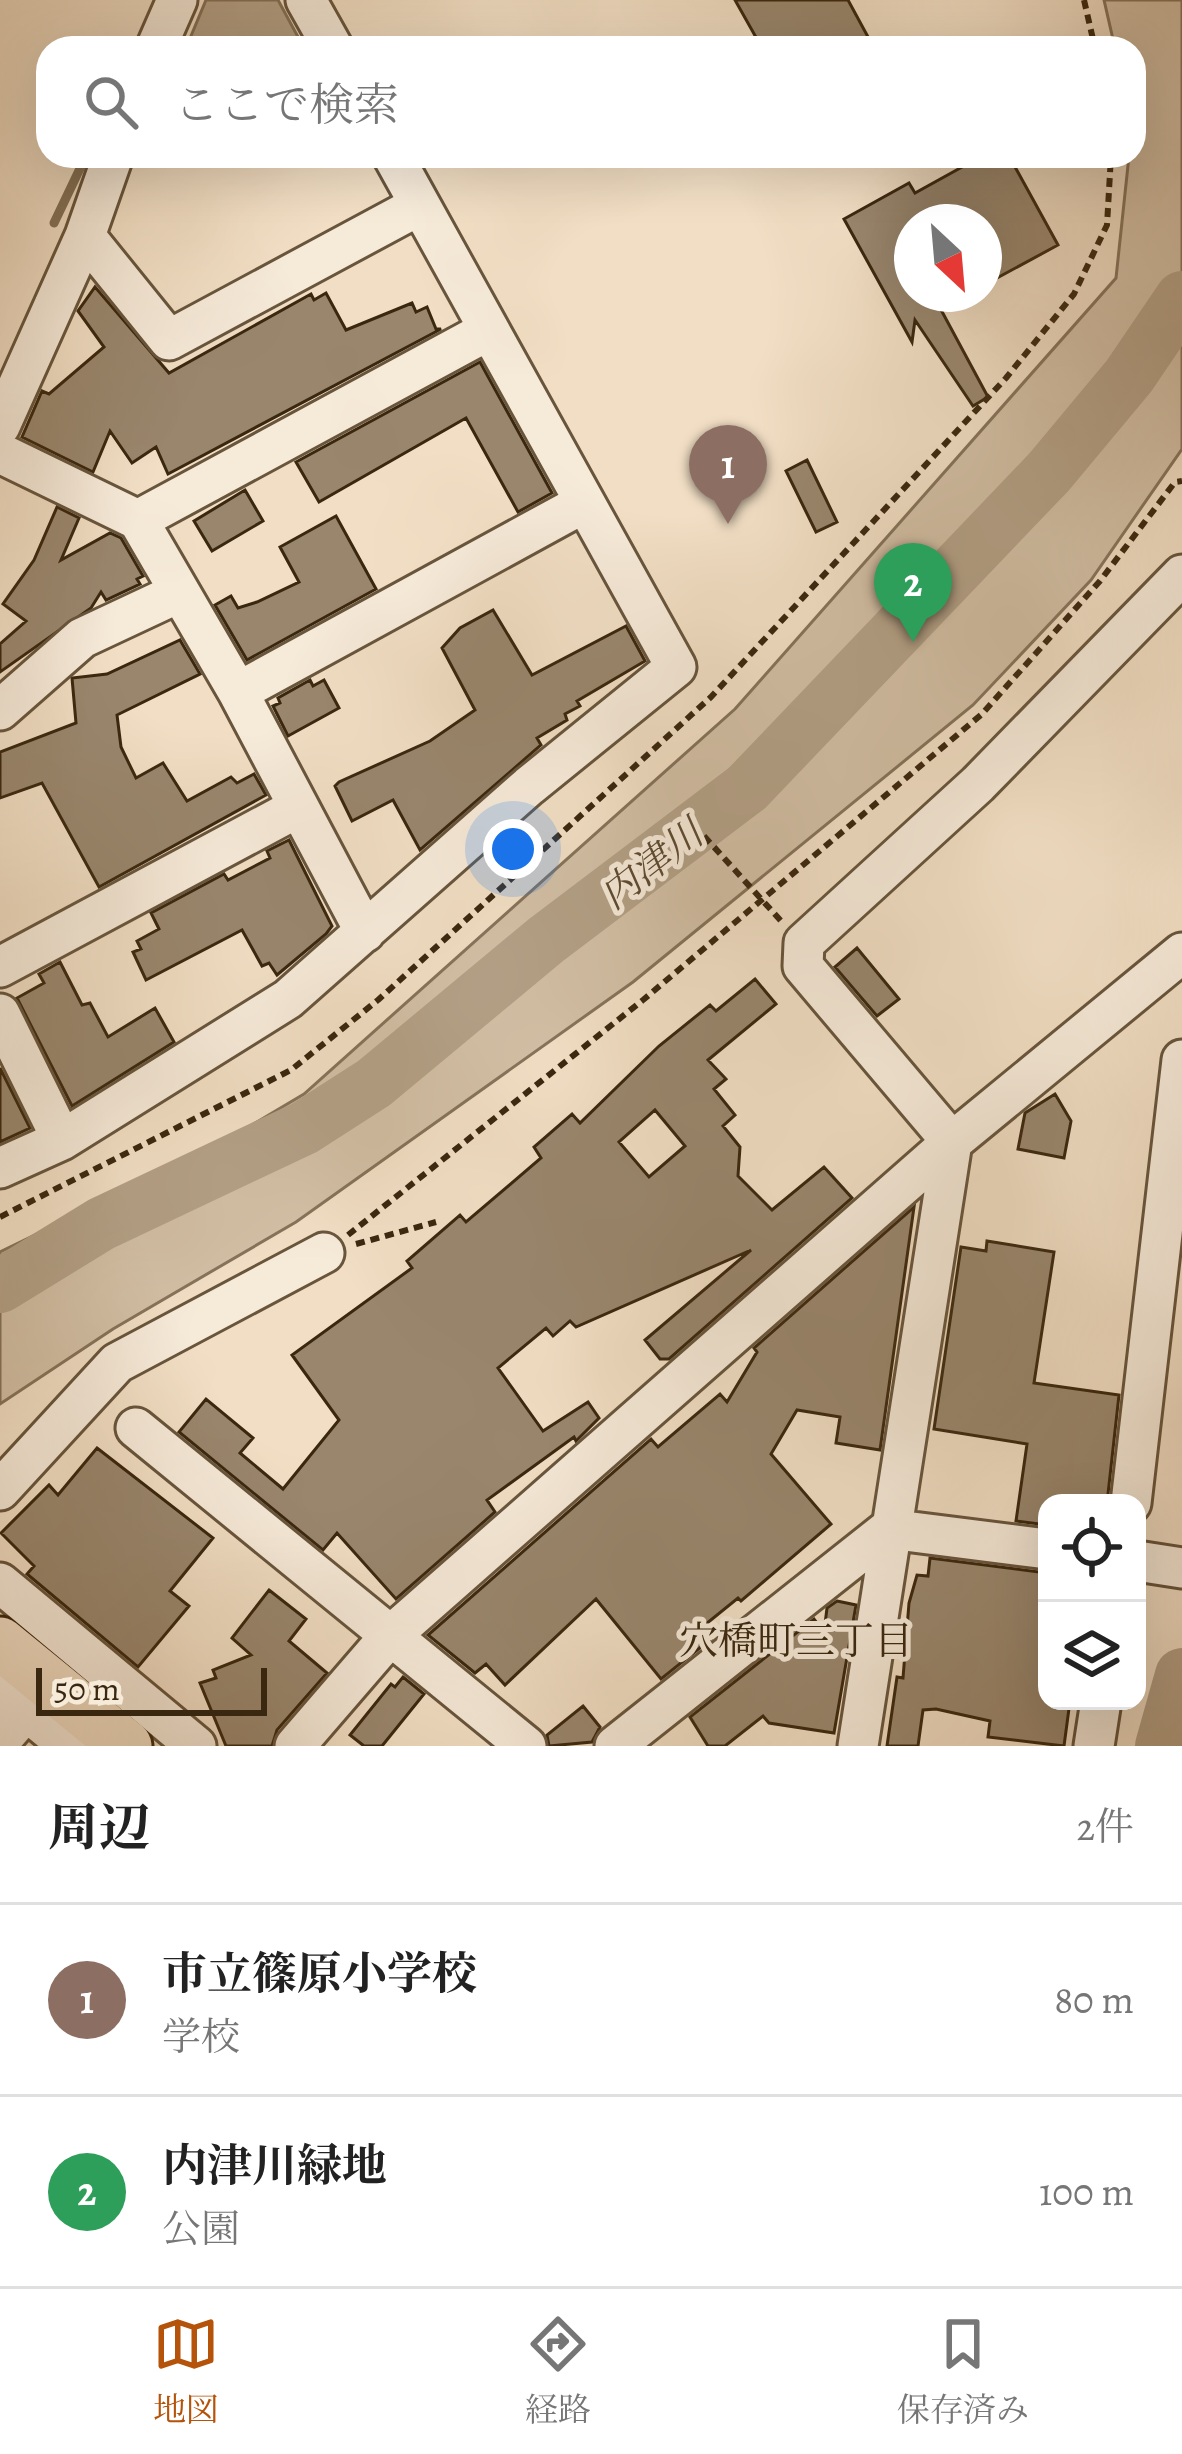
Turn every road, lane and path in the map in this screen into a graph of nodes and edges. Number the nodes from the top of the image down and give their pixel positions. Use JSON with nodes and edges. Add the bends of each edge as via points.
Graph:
{"nodes":[{"id":1,"x":178,"y":0,"type":"edge"},
{"id":2,"x":306,"y":0,"type":"edge"},
{"id":3,"x":1084,"y":0,"type":"edge"},
{"id":4,"x":162,"y":36,"type":"edge"},
{"id":5,"x":326,"y":36,"type":"edge"},
{"id":6,"x":1092,"y":36,"type":"edge"},
{"id":7,"x":97,"y":168,"type":"edge"},
{"id":8,"x":109,"y":168,"type":"edge"},
{"id":9,"x":400,"y":168,"type":"edge"},
{"id":10,"x":420,"y":205,"type":"junction"},
{"id":11,"x":85,"y":236,"type":"junction"},
{"id":12,"x":489,"y":330,"type":"junction"},
{"id":13,"x":0,"y":361,"type":"edge"},
{"id":14,"x":0,"y":426,"type":"edge"},
{"id":15,"x":0,"y":454,"type":"edge"},
{"id":16,"x":1182,"y":482,"type":"edge"},
{"id":17,"x":584,"y":503,"type":"junction"},
{"id":18,"x":139,"y":520,"type":"junction"},
{"id":19,"x":1182,"y":575,"type":"edge"},
{"id":20,"x":178,"y":593,"type":"junction"},
{"id":21,"x":238,"y":692,"type":"junction"},
{"id":22,"x":0,"y":710,"type":"edge"},
{"id":23,"x":297,"y":808,"type":"junction"},
{"id":24,"x":704,"y":836,"type":"dead end"},
{"id":25,"x":760,"y":900,"type":"junction"},
{"id":26,"x":365,"y":932,"type":"junction"},
{"id":27,"x":1182,"y":953,"type":"edge"},
{"id":28,"x":0,"y":967,"type":"edge"},
{"id":29,"x":0,"y":1014,"type":"edge"},
{"id":30,"x":1182,"y":1060,"type":"edge"},
{"id":31,"x":62,"y":1140,"type":"junction"},
{"id":32,"x":952,"y":1142,"type":"junction"},
{"id":33,"x":0,"y":1168,"type":"edge"},
{"id":34,"x":436,"y":1222,"type":"dead end"},
{"id":35,"x":324,"y":1253,"type":"junction"},
{"id":36,"x":136,"y":1428,"type":"dead end"},
{"id":37,"x":0,"y":1490,"type":"edge"},
{"id":38,"x":1132,"y":1494,"type":"edge"},
{"id":39,"x":889,"y":1529,"type":"junction"},
{"id":40,"x":1038,"y":1548,"type":"edge"},
{"id":41,"x":1146,"y":1562,"type":"edge"},
{"id":42,"x":1182,"y":1568,"type":"edge"},
{"id":43,"x":0,"y":1583,"type":"edge"},
{"id":44,"x":388,"y":1637,"type":"junction"},
{"id":45,"x":0,"y":1643,"type":"edge"},
{"id":46,"x":13,"y":1700,"type":"edge"},
{"id":47,"x":1100,"y":1710,"type":"edge"},
{"id":48,"x":0,"y":1742,"type":"edge"},
{"id":49,"x":69,"y":1746,"type":"edge"},
{"id":50,"x":126,"y":1746,"type":"edge"},
{"id":51,"x":196,"y":1746,"type":"edge"},
{"id":52,"x":295,"y":1746,"type":"edge"},
{"id":53,"x":526,"y":1746,"type":"edge"},
{"id":54,"x":615,"y":1746,"type":"edge"},
{"id":55,"x":858,"y":1746,"type":"edge"},
{"id":56,"x":1094,"y":1746,"type":"edge"}],
"edges":[{"from":1,"to":4,"type":"street"},
{"from":2,"to":5,"type":"street"},
{"from":3,"to":6,"type":"path"},
{"from":7,"to":13,"type":"street"},
{"from":8,"to":11,"type":"street"},
{"from":9,"to":10,"type":"street"},
{"from":10,"to":11,"type":"street","via":[[169,340]]},
{"from":10,"to":12,"type":"street"},
{"from":11,"to":14,"type":"street"},
{"from":12,"to":17,"type":"street"},
{"from":12,"to":18,"type":"street"},
{"from":15,"to":18,"type":"street"},
{"from":16,"to":25,"type":"path","via":[[1174,482],[982,713]]},
{"from":17,"to":21,"type":"street"},
{"from":17,"to":26,"type":"street","via":[[676,667]]},
{"from":18,"to":20,"type":"street"},
{"from":19,"to":32,"type":"street","via":[[978,784],[804,944],[803,966]]},
{"from":20,"to":21,"type":"street"},
{"from":20,"to":22,"type":"street","via":[[82,638]]},
{"from":21,"to":23,"type":"street"},
{"from":23,"to":26,"type":"street"},
{"from":23,"to":28,"type":"street"},
{"from":24,"to":25,"type":"path"},
{"from":25,"to":35,"type":"path"},
{"from":26,"to":31,"type":"street","via":[[288,999]]},
{"from":27,"to":32,"type":"street"},
{"from":29,"to":31,"type":"street"},
{"from":30,"to":38,"type":"street"},
{"from":31,"to":33,"type":"street"},
{"from":32,"to":39,"type":"street"},
{"from":32,"to":44,"type":"street"},
{"from":34,"to":35,"type":"path"},
{"from":35,"to":37,"type":"street","via":[[117,1363]]},
{"from":36,"to":44,"type":"street"},
{"from":39,"to":40,"type":"street"},
{"from":39,"to":54,"type":"street"},
{"from":39,"to":55,"type":"street"},
{"from":41,"to":42,"type":"street"},
{"from":43,"to":51,"type":"street"},
{"from":44,"to":52,"type":"street"},
{"from":44,"to":53,"type":"street"},
{"from":45,"to":50,"type":"main road"},
{"from":46,"to":48,"type":"street"},
{"from":46,"to":49,"type":"street"},
{"from":47,"to":56,"type":"street"}]}
